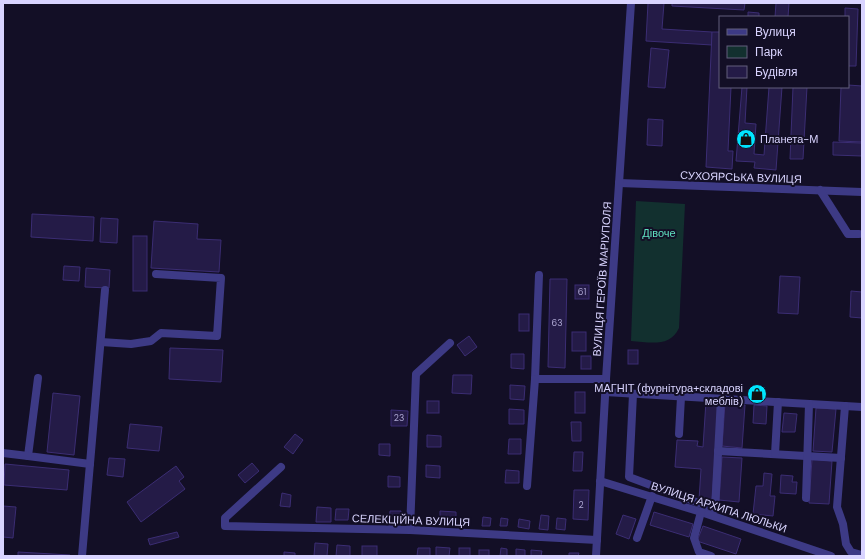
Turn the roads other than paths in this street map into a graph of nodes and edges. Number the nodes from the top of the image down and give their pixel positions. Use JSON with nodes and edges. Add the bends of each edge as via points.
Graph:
{"nodes":[{"id":1,"x":631,"y":3,"type":"edge"},
{"id":2,"x":619,"y":184,"type":"junction"},
{"id":3,"x":820,"y":190,"type":"junction"},
{"id":4,"x":862,"y":192,"type":"edge"},
{"id":5,"x":859,"y":234,"type":"dead end"},
{"id":6,"x":156,"y":274,"type":"dead end"},
{"id":7,"x":539,"y":275,"type":"dead end"},
{"id":8,"x":105,"y":290,"type":"dead end"},
{"id":9,"x":101,"y":342,"type":"junction"},
{"id":10,"x":450,"y":343,"type":"dead end"},
{"id":11,"x":38,"y":378,"type":"dead end"},
{"id":12,"x":535,"y":379,"type":"junction"},
{"id":13,"x":606,"y":379,"type":"junction"},
{"id":14,"x":605,"y":392,"type":"junction"},
{"id":15,"x":633,"y":394,"type":"junction"},
{"id":16,"x":681,"y":397,"type":"junction"},
{"id":17,"x":722,"y":399,"type":"junction"},
{"id":18,"x":778,"y":402,"type":"junction"},
{"id":19,"x":809,"y":404,"type":"junction"},
{"id":20,"x":845,"y":406,"type":"junction"},
{"id":21,"x":862,"y":407,"type":"edge"},
{"id":22,"x":679,"y":434,"type":"dead end"},
{"id":23,"x":718,"y":451,"type":"junction"},
{"id":24,"x":3,"y":453,"type":"edge"},
{"id":25,"x":775,"y":454,"type":"junction"},
{"id":26,"x":28,"y":456,"type":"junction"},
{"id":27,"x":808,"y":456,"type":"junction"},
{"id":28,"x":841,"y":458,"type":"junction"},
{"id":29,"x":90,"y":464,"type":"junction"},
{"id":30,"x":281,"y":467,"type":"dead end"},
{"id":31,"x":600,"y":481,"type":"junction"},
{"id":32,"x":527,"y":486,"type":"dead end"},
{"id":33,"x":652,"y":496,"type":"junction"},
{"id":34,"x":806,"y":498,"type":"dead end"},
{"id":35,"x":701,"y":512,"type":"junction"},
{"id":36,"x":410,"y":530,"type":"junction"},
{"id":37,"x":636,"y":538,"type":"dead end"},
{"id":38,"x":597,"y":540,"type":"junction"},
{"id":39,"x":82,"y":556,"type":"edge"},
{"id":40,"x":596,"y":556,"type":"edge"},
{"id":41,"x":711,"y":556,"type":"edge"},
{"id":42,"x":831,"y":556,"type":"edge"},
{"id":43,"x":862,"y":556,"type":"edge"}],
"edges":[{"from":1,"to":2,"type":"street","name":"ВУЛИЦЯ ГЕРОЇВ МАРІУПОЛЯ"},
{"from":2,"to":3,"type":"street","name":"СУХОЯРСЬКА ВУЛИЦЯ"},
{"from":2,"to":13,"type":"street","name":"ВУЛИЦЯ ГЕРОЇВ МАРІУПОЛЯ"},
{"from":3,"to":4,"type":"street","name":"СУХОЯРСЬКА ВУЛИЦЯ"},
{"from":3,"to":5,"type":"street","via":[[848,234]]},
{"from":6,"to":9,"type":"street","via":[[221,278],[217,336],[161,333],[151,341],[131,344]]},
{"from":7,"to":12,"type":"street"},
{"from":8,"to":9,"type":"street"},
{"from":9,"to":29,"type":"street"},
{"from":10,"to":36,"type":"street","via":[[416,374]]},
{"from":11,"to":26,"type":"street"},
{"from":12,"to":13,"type":"street"},
{"from":12,"to":32,"type":"street"},
{"from":13,"to":14,"type":"street","name":"ВУЛИЦЯ ГЕРОЇВ МАРІУПОЛЯ"},
{"from":14,"to":15,"type":"street"},
{"from":14,"to":31,"type":"street","name":"ВУЛИЦЯ ГЕРОЇВ МАРІУПОЛЯ"},
{"from":15,"to":16,"type":"street"},
{"from":15,"to":23,"type":"street","via":[[629,477],[715,509]]},
{"from":16,"to":17,"type":"street"},
{"from":16,"to":22,"type":"street"},
{"from":17,"to":18,"type":"street"},
{"from":17,"to":23,"type":"street"},
{"from":18,"to":19,"type":"street"},
{"from":18,"to":25,"type":"street"},
{"from":19,"to":20,"type":"street"},
{"from":19,"to":27,"type":"street"},
{"from":20,"to":21,"type":"street"},
{"from":20,"to":28,"type":"street"},
{"from":23,"to":25,"type":"street"},
{"from":24,"to":26,"type":"street"},
{"from":25,"to":27,"type":"street"},
{"from":26,"to":29,"type":"street"},
{"from":27,"to":28,"type":"street"},
{"from":27,"to":34,"type":"street"},
{"from":28,"to":43,"type":"street","via":[[837,507],[846,544],[851,552]]},
{"from":29,"to":39,"type":"street"},
{"from":30,"to":36,"type":"street","name":"СЕЛЕКЦІЙНА ВУЛИЦЯ","via":[[225,518],[225,526]]},
{"from":31,"to":33,"type":"street","name":"ВУЛИЦЯ АРХИПА ЛЮЛЬКИ"},
{"from":31,"to":38,"type":"street","name":"ВУЛИЦЯ ГЕРОЇВ МАРІУПОЛЯ"},
{"from":33,"to":35,"type":"street","name":"ВУЛИЦЯ АРХИПА ЛЮЛЬКИ"},
{"from":33,"to":37,"type":"street"},
{"from":35,"to":41,"type":"street","via":[[694,538],[699,552]]},
{"from":35,"to":42,"type":"street","name":"ВУЛИЦЯ АРХИПА ЛЮЛЬКИ"},
{"from":36,"to":38,"type":"street","name":"СЕЛЕКЦІЙНА ВУЛИЦЯ"},
{"from":38,"to":40,"type":"street","name":"ВУЛИЦЯ ГЕРОЇВ МАРІУПОЛЯ"}]}
